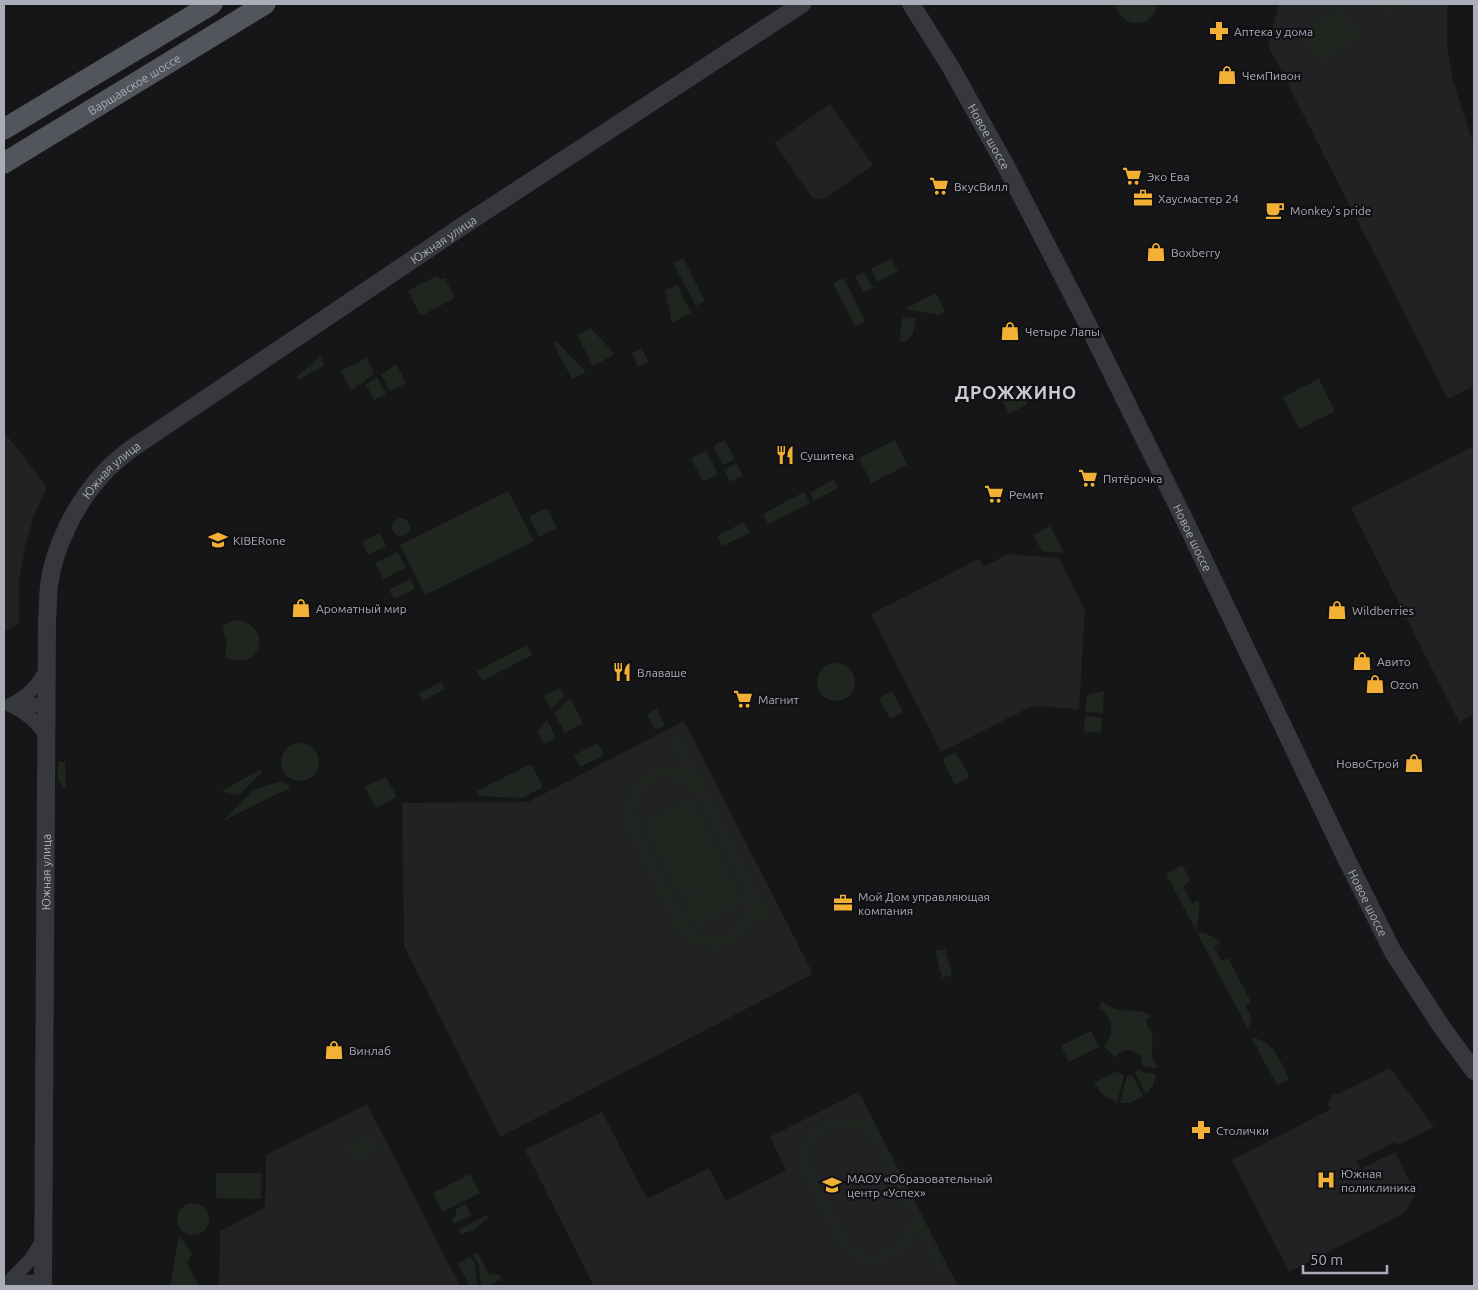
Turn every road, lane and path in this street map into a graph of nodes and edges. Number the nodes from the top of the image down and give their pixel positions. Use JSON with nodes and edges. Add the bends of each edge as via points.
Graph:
{"nodes":[{"id":1,"x":212,"y":4,"type":"edge"},
{"id":2,"x":266,"y":4,"type":"edge"},
{"id":3,"x":802,"y":4,"type":"edge"},
{"id":4,"x":911,"y":4,"type":"edge"},
{"id":5,"x":4,"y":130,"type":"edge"},
{"id":6,"x":4,"y":163,"type":"edge"},
{"id":7,"x":47,"y":667,"type":"junction"},
{"id":8,"x":46,"y":704,"type":"junction"},
{"id":9,"x":7,"y":705,"type":"edge"},
{"id":10,"x":46,"y":736,"type":"junction"},
{"id":11,"x":1474,"y":1071,"type":"edge"},
{"id":12,"x":43,"y":1240,"type":"junction"},
{"id":13,"x":42,"y":1284,"type":"edge"},
{"id":14,"x":4,"y":1286,"type":"edge"},
{"id":15,"x":11,"y":1286,"type":"edge"}],
"edges":[{"from":1,"to":5,"type":"main road"},
{"from":2,"to":6,"type":"main road","name":"Варшавское шоссе"},
{"from":3,"to":7,"type":"street","name":"Южная улица","via":[[130,449],[102,474],[65,531],[49,586]]},
{"from":4,"to":11,"type":"street","name":"Новое шоссе","via":[[1007,168],[1088,325],[1393,952]]},
{"from":7,"to":8,"type":"street","name":"Южная улица"},
{"from":7,"to":9,"type":"street","via":[[33,690]]},
{"from":8,"to":9,"type":"street"},
{"from":8,"to":10,"type":"street","name":"Южная улица"},
{"from":9,"to":10,"type":"street","via":[[31,717]]},
{"from":10,"to":12,"type":"street","name":"Южная улица"},
{"from":12,"to":13,"type":"street","name":"Южная улица"},
{"from":12,"to":14,"type":"street","via":[[31,1259]]},
{"from":13,"to":15,"type":"street","via":[[23,1282]]}]}
